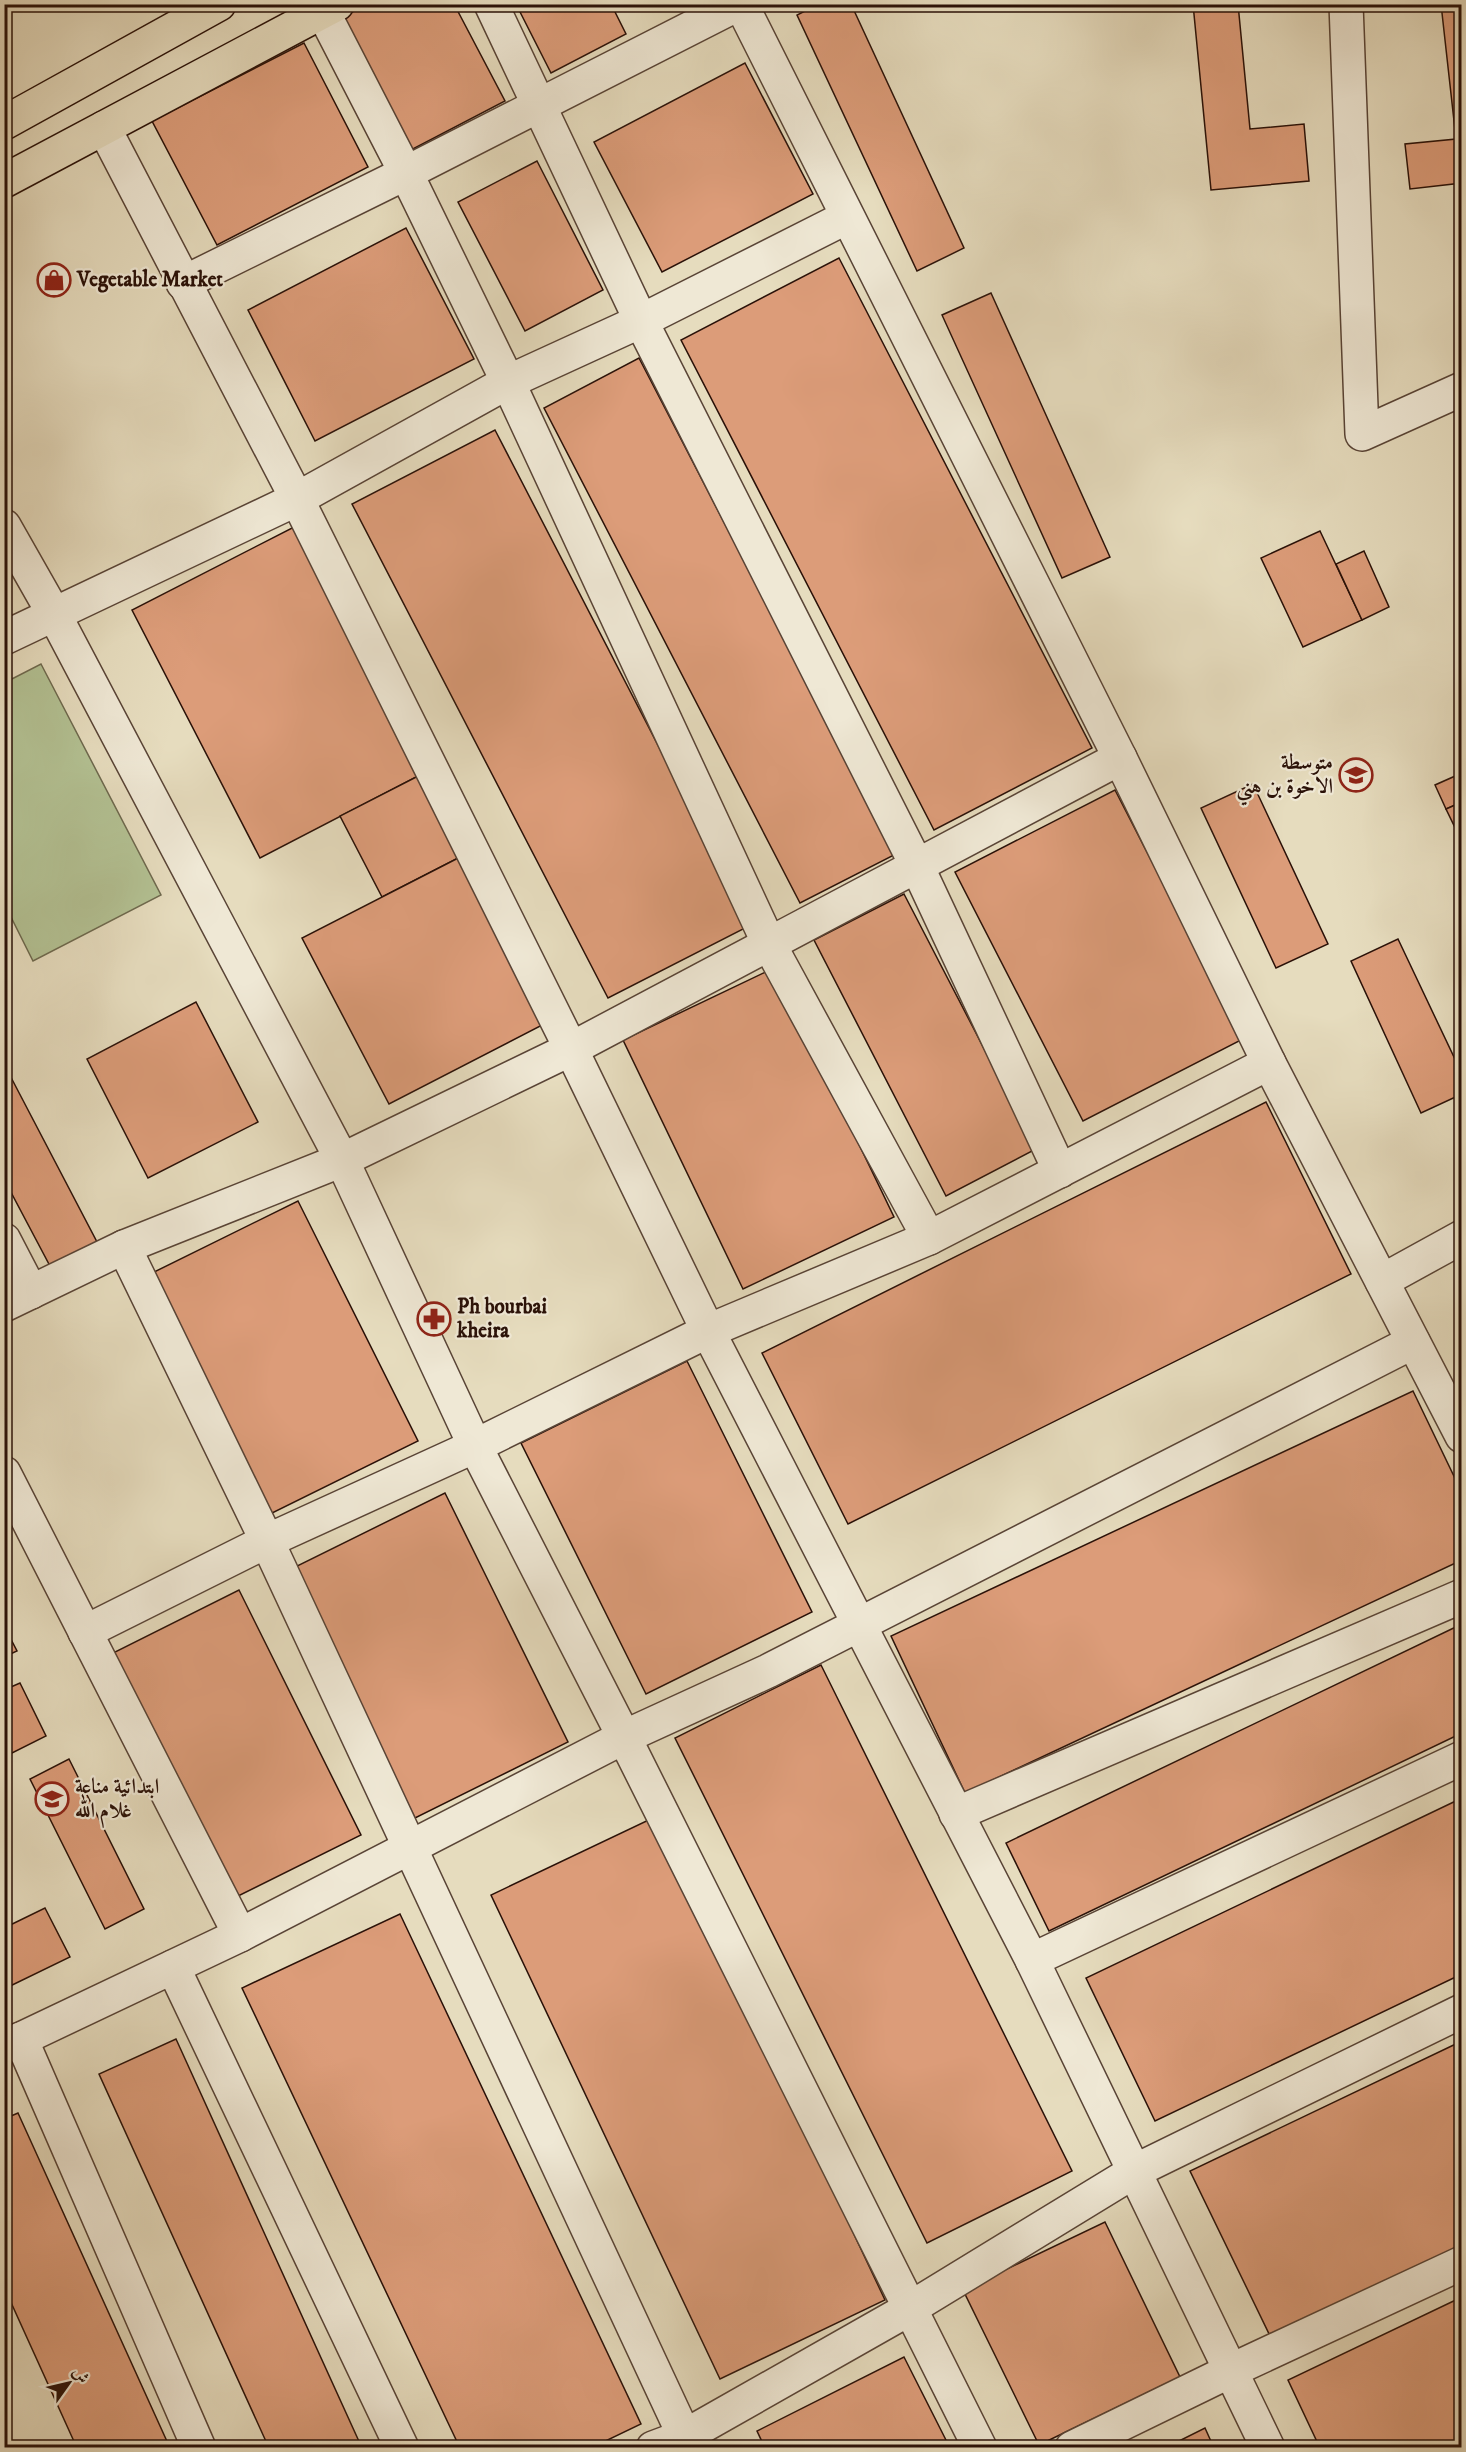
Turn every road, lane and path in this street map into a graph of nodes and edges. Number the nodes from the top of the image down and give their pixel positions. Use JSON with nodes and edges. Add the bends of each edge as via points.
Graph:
{"nodes":[{"id":1,"x":219,"y":4,"type":"edge"},
{"id":2,"x":491,"y":4,"type":"edge"},
{"id":3,"x":739,"y":4,"type":"edge"},
{"id":4,"x":1346,"y":4,"type":"edge"},
{"id":5,"x":330,"y":8,"type":"edge"},
{"id":6,"x":539,"y":105,"type":"junction"},
{"id":7,"x":4,"y":123,"type":"edge"},
{"id":8,"x":104,"y":128,"type":"junction"},
{"id":9,"x":406,"y":173,"type":"junction"},
{"id":10,"x":4,"y":181,"type":"edge"},
{"id":11,"x":847,"y":217,"type":"junction"},
{"id":12,"x":183,"y":283,"type":"junction"},
{"id":13,"x":641,"y":321,"type":"junction"},
{"id":14,"x":508,"y":382,"type":"junction"},
{"id":15,"x":1461,"y":388,"type":"edge"},
{"id":16,"x":297,"y":499,"type":"junction"},
{"id":17,"x":4,"y":526,"type":"edge"},
{"id":18,"x":54,"y":614,"type":"junction"},
{"id":19,"x":4,"y":638,"type":"edge"},
{"id":20,"x":1120,"y":758,"type":"junction"},
{"id":21,"x":916,"y":864,"type":"junction"},
{"id":22,"x":769,"y":944,"type":"junction"},
{"id":23,"x":571,"y":1049,"type":"junction"},
{"id":24,"x":1269,"y":1063,"type":"junction"},
{"id":25,"x":342,"y":1160,"type":"junction"},
{"id":26,"x":1060,"y":1171,"type":"junction"},
{"id":27,"x":1461,"y":1237,"type":"edge"},
{"id":28,"x":929,"y":1238,"type":"junction"},
{"id":29,"x":4,"y":1240,"type":"edge"},
{"id":30,"x":124,"y":1247,"type":"junction"},
{"id":31,"x":1382,"y":1281,"type":"junction"},
{"id":32,"x":18,"y":1298,"type":"edge"},
{"id":33,"x":708,"y":1331,"type":"junction"},
{"id":34,"x":1413,"y":1342,"type":"junction"},
{"id":35,"x":1461,"y":1436,"type":"edge"},
{"id":36,"x":475,"y":1446,"type":"junction"},
{"id":37,"x":4,"y":1473,"type":"edge"},
{"id":38,"x":267,"y":1541,"type":"junction"},
{"id":39,"x":1461,"y":1596,"type":"edge"},
{"id":40,"x":858,"y":1625,"type":"junction"},
{"id":41,"x":85,"y":1632,"type":"junction"},
{"id":42,"x":624,"y":1737,"type":"junction"},
{"id":43,"x":1461,"y":1758,"type":"edge"},
{"id":44,"x":956,"y":1814,"type":"junction"},
{"id":45,"x":410,"y":1848,"type":"junction"},
{"id":46,"x":240,"y":1935,"type":"junction"},
{"id":47,"x":1032,"y":1960,"type":"junction"},
{"id":48,"x":173,"y":1967,"type":"junction"},
{"id":49,"x":1461,"y":2011,"type":"edge"},
{"id":50,"x":13,"y":2043,"type":"edge"},
{"id":51,"x":1135,"y":2171,"type":"junction"},
{"id":52,"x":1461,"y":2263,"type":"edge"},
{"id":53,"x":909,"y":2309,"type":"junction"},
{"id":54,"x":1230,"y":2371,"type":"junction"},
{"id":55,"x":687,"y":2442,"type":"edge"},
{"id":56,"x":199,"y":2448,"type":"edge"},
{"id":57,"x":402,"y":2448,"type":"edge"},
{"id":58,"x":653,"y":2448,"type":"edge"},
{"id":59,"x":980,"y":2448,"type":"edge"},
{"id":60,"x":1072,"y":2448,"type":"edge"},
{"id":61,"x":1269,"y":2448,"type":"edge"}],
"edges":[{"from":1,"to":7,"type":"main road"},
{"from":2,"to":6,"type":"street"},
{"from":3,"to":6,"type":"street"},
{"from":3,"to":11,"type":"street"},
{"from":4,"to":15,"type":"street","via":[[1362,434]]},
{"from":5,"to":8,"type":"main road"},
{"from":5,"to":9,"type":"street"},
{"from":6,"to":9,"type":"street"},
{"from":6,"to":13,"type":"street"},
{"from":8,"to":10,"type":"main road"},
{"from":8,"to":12,"type":"street"},
{"from":9,"to":12,"type":"street"},
{"from":9,"to":14,"type":"street"},
{"from":11,"to":13,"type":"street"},
{"from":11,"to":20,"type":"street"},
{"from":12,"to":16,"type":"street"},
{"from":13,"to":14,"type":"street"},
{"from":13,"to":21,"type":"street"},
{"from":14,"to":16,"type":"street"},
{"from":14,"to":22,"type":"street"},
{"from":16,"to":18,"type":"street"},
{"from":16,"to":23,"type":"street"},
{"from":17,"to":18,"type":"street"},
{"from":18,"to":19,"type":"street"},
{"from":18,"to":25,"type":"street"},
{"from":20,"to":21,"type":"street"},
{"from":20,"to":24,"type":"street"},
{"from":21,"to":22,"type":"street"},
{"from":21,"to":26,"type":"street"},
{"from":22,"to":23,"type":"street"},
{"from":22,"to":28,"type":"street"},
{"from":23,"to":25,"type":"street"},
{"from":23,"to":33,"type":"street"},
{"from":24,"to":26,"type":"street"},
{"from":24,"to":31,"type":"street"},
{"from":25,"to":30,"type":"street"},
{"from":25,"to":36,"type":"street"},
{"from":26,"to":28,"type":"street"},
{"from":27,"to":31,"type":"street"},
{"from":28,"to":33,"type":"street"},
{"from":29,"to":32,"type":"street"},
{"from":30,"to":32,"type":"street"},
{"from":30,"to":38,"type":"street"},
{"from":31,"to":34,"type":"street"},
{"from":33,"to":36,"type":"street"},
{"from":33,"to":40,"type":"street"},
{"from":34,"to":35,"type":"street"},
{"from":34,"to":40,"type":"street"},
{"from":36,"to":38,"type":"street"},
{"from":36,"to":42,"type":"street"},
{"from":37,"to":41,"type":"street"},
{"from":38,"to":41,"type":"street"},
{"from":38,"to":45,"type":"street"},
{"from":39,"to":44,"type":"street"},
{"from":40,"to":42,"type":"street"},
{"from":40,"to":44,"type":"street"},
{"from":41,"to":46,"type":"street"},
{"from":42,"to":45,"type":"street"},
{"from":42,"to":53,"type":"street"},
{"from":43,"to":47,"type":"street"},
{"from":44,"to":47,"type":"street"},
{"from":45,"to":46,"type":"street"},
{"from":45,"to":55,"type":"street"},
{"from":46,"to":48,"type":"street"},
{"from":47,"to":51,"type":"street"},
{"from":48,"to":50,"type":"street"},
{"from":48,"to":57,"type":"street"},
{"from":49,"to":51,"type":"street"},
{"from":50,"to":56,"type":"street"},
{"from":51,"to":53,"type":"street"},
{"from":51,"to":54,"type":"street"},
{"from":52,"to":54,"type":"street"},
{"from":53,"to":55,"type":"street"},
{"from":53,"to":59,"type":"street"},
{"from":54,"to":60,"type":"street"},
{"from":54,"to":61,"type":"street"},
{"from":55,"to":58,"type":"street"}]}
